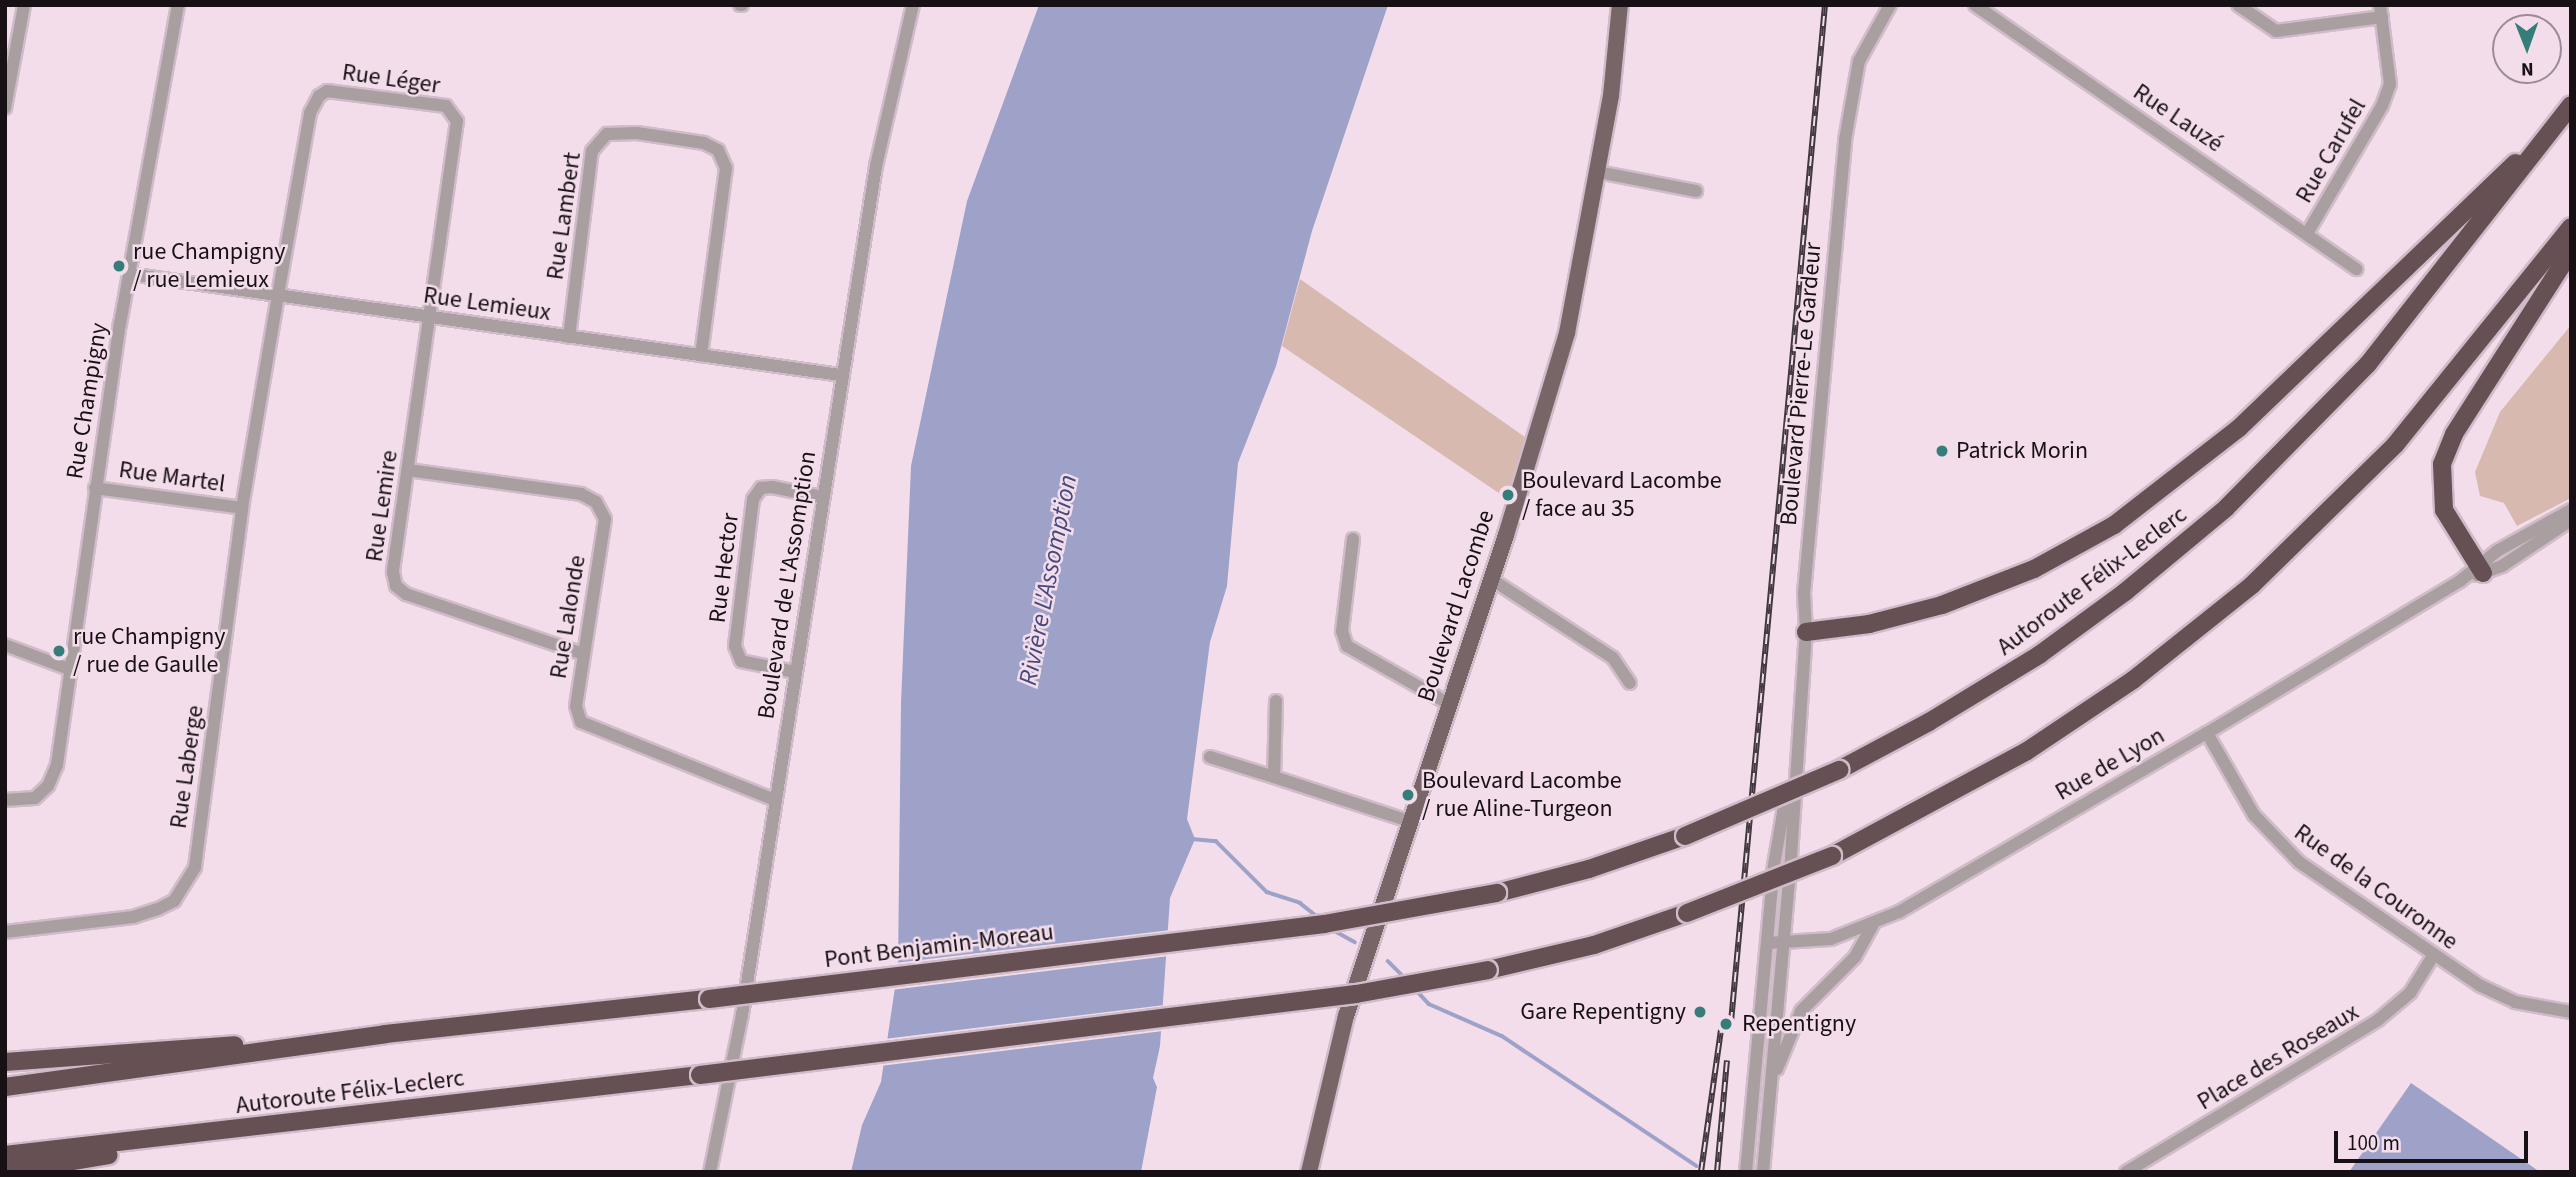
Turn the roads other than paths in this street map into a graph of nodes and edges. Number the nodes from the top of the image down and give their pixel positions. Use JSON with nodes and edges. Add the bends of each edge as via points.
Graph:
{"nodes":[{"id":1,"x":24,"y":5,"type":"edge"},
{"id":2,"x":178,"y":5,"type":"edge"},
{"id":3,"x":913,"y":5,"type":"edge"},
{"id":4,"x":1620,"y":5,"type":"edge"},
{"id":5,"x":1890,"y":5,"type":"edge"},
{"id":6,"x":1975,"y":5,"type":"edge"},
{"id":7,"x":2238,"y":5,"type":"edge"},
{"id":8,"x":2381,"y":11,"type":"edge"},
{"id":9,"x":2571,"y":105,"type":"edge"},
{"id":10,"x":5,"y":108,"type":"edge"},
{"id":11,"x":2556,"y":125,"type":"junction"},
{"id":12,"x":1598,"y":172,"type":"junction"},
{"id":13,"x":1696,"y":191,"type":"dead end"},
{"id":14,"x":2571,"y":227,"type":"edge"},
{"id":15,"x":2308,"y":232,"type":"junction"},
{"id":16,"x":2571,"y":251,"type":"edge"},
{"id":17,"x":2356,"y":269,"type":"dead end"},
{"id":18,"x":129,"y":274,"type":"junction"},
{"id":19,"x":278,"y":295,"type":"junction"},
{"id":20,"x":431,"y":317,"type":"junction"},
{"id":21,"x":569,"y":337,"type":"junction"},
{"id":22,"x":701,"y":355,"type":"junction"},
{"id":23,"x":840,"y":375,"type":"junction"},
{"id":24,"x":408,"y":470,"type":"junction"},
{"id":25,"x":95,"y":488,"type":"junction"},
{"id":26,"x":822,"y":498,"type":"junction"},
{"id":27,"x":243,"y":508,"type":"junction"},
{"id":28,"x":2571,"y":510,"type":"edge"},
{"id":29,"x":2571,"y":520,"type":"edge"},
{"id":30,"x":1353,"y":539,"type":"dead end"},
{"id":31,"x":2480,"y":570,"type":"junction"},
{"id":32,"x":1491,"y":579,"type":"junction"},
{"id":33,"x":1806,"y":632,"type":"junction"},
{"id":34,"x":5,"y":645,"type":"edge"},
{"id":35,"x":583,"y":654,"type":"junction"},
{"id":36,"x":67,"y":668,"type":"junction"},
{"id":37,"x":795,"y":671,"type":"junction"},
{"id":38,"x":1630,"y":683,"type":"dead end"},
{"id":39,"x":1276,"y":701,"type":"dead end"},
{"id":40,"x":1449,"y":704,"type":"junction"},
{"id":41,"x":2207,"y":733,"type":"junction"},
{"id":42,"x":1796,"y":742,"type":"junction"},
{"id":43,"x":1210,"y":757,"type":"dead end"},
{"id":44,"x":1274,"y":778,"type":"junction"},
{"id":45,"x":5,"y":800,"type":"edge"},
{"id":46,"x":775,"y":800,"type":"junction"},
{"id":47,"x":1409,"y":821,"type":"junction"},
{"id":48,"x":1496,"y":892,"type":"joint"},
{"id":49,"x":1873,"y":925,"type":"junction"},
{"id":50,"x":5,"y":932,"type":"edge"},
{"id":51,"x":1768,"y":943,"type":"junction"},
{"id":52,"x":1782,"y":944,"type":"junction"},
{"id":53,"x":2433,"y":956,"type":"junction"},
{"id":54,"x":2571,"y":1012,"type":"edge"},
{"id":55,"x":384,"y":1034,"type":"junction"},
{"id":56,"x":5,"y":1062,"type":"edge"},
{"id":57,"x":1772,"y":1083,"type":"junction"},
{"id":58,"x":5,"y":1087,"type":"edge"},
{"id":59,"x":292,"y":1124,"type":"junction"},
{"id":60,"x":5,"y":1155,"type":"edge"},
{"id":61,"x":7,"y":1172,"type":"edge"},
{"id":62,"x":710,"y":1172,"type":"edge"},
{"id":63,"x":1309,"y":1172,"type":"edge"},
{"id":64,"x":1746,"y":1172,"type":"edge"},
{"id":65,"x":1763,"y":1172,"type":"edge"},
{"id":66,"x":2126,"y":1172,"type":"edge"}],
"edges":[{"from":1,"to":10,"type":"street"},
{"from":2,"to":18,"type":"street","name":"Rue Champigny"},
{"from":3,"to":23,"type":"street","name":"Boulevard de L'Assomption","via":[[876,166]]},
{"from":4,"to":12,"type":"main road","name":"Boulevard Lacombe"},
{"from":5,"to":33,"type":"street","name":"Boulevard Pierre-Le Gardeur","via":[[1856,70],[1845,141],[1804,590]]},
{"from":6,"to":15,"type":"street","name":"Rue Lauzé"},
{"from":7,"to":8,"type":"street","via":[[2276,31]]},
{"from":8,"to":15,"type":"street","name":"Rue Carufel","via":[[2390,84],[2382,106]]},
{"from":9,"to":11,"type":"highway","name":"Autoroute Félix-Leclerc"},
{"from":11,"to":33,"type":"highway","via":[[2266,403],[2148,503],[2064,554],[1984,590],[1886,621]]},
{"from":11,"to":48,"type":"highway","name":"Autoroute Félix-Leclerc","bridge":true,"via":[[2375,355],[2306,432],[2226,508],[2125,592],[2039,654],[1839,771],[1685,836],[1589,869]]},
{"from":12,"to":13,"type":"street"},
{"from":12,"to":32,"type":"main road","name":"Boulevard Lacombe","via":[[1567,333]]},
{"from":14,"to":59,"type":"highway","name":"Autoroute Félix-Leclerc","bridge":true,"via":[[2395,445],[2252,585],[2133,680],[2028,751],[1832,856],[1688,913],[1594,945],[1488,971],[1356,994]]},
{"from":15,"to":17,"type":"street","name":"Rue Lauzé"},
{"from":16,"to":31,"type":"highway","via":[[2454,433],[2445,456],[2440,482],[2444,510]]},
{"from":18,"to":19,"type":"street","name":"Rue Lemieux"},
{"from":18,"to":25,"type":"street","name":"Rue Champigny"},
{"from":19,"to":20,"type":"street","name":"Rue Lemieux"},
{"from":19,"to":20,"type":"street","name":"Rue Léger","via":[[310,113],[318,96],[338,92],[432,103],[454,111],[457,121]]},
{"from":19,"to":27,"type":"street","name":"Rue Laberge"},
{"from":20,"to":21,"type":"street","name":"Rue Lemieux"},
{"from":20,"to":24,"type":"street","name":"Rue Lemire"},
{"from":21,"to":22,"type":"street","name":"Rue Lemieux"},
{"from":21,"to":22,"type":"street","name":"Rue Lambert","via":[[592,151],[607,134],[637,133],[704,143],[718,150],[726,168]]},
{"from":22,"to":23,"type":"street","name":"Rue Lemieux"},
{"from":23,"to":26,"type":"street","name":"Boulevard de L'Assomption"},
{"from":24,"to":35,"type":"street","name":"Rue Lemire","via":[[393,572],[396,586],[406,594]]},
{"from":24,"to":35,"type":"street","name":"Rue Lalonde","via":[[581,494],[596,502],[605,519]]},
{"from":25,"to":27,"type":"street","name":"Rue Martel"},
{"from":25,"to":36,"type":"street","name":"Rue Champigny"},
{"from":26,"to":37,"type":"street","name":"Boulevard de L'Assomption"},
{"from":26,"to":37,"type":"street","name":"Rue Hector","via":[[772,487],[761,488],[753,499],[736,646],[741,662]]},
{"from":27,"to":50,"type":"street","name":"Rue Laberge","via":[[195,867],[187,884],[174,901],[134,916]]},
{"from":28,"to":31,"type":"street","name":"Rue de Lyon"},
{"from":29,"to":31,"type":"street","name":"Rue de Lyon","via":[[2502,566]]},
{"from":30,"to":40,"type":"street","via":[[1342,631],[1347,646]]},
{"from":31,"to":41,"type":"street","name":"Rue de Lyon"},
{"from":32,"to":38,"type":"street","via":[[1613,658]]},
{"from":32,"to":40,"type":"main road","name":"Boulevard Lacombe"},
{"from":33,"to":42,"type":"street","name":"Boulevard Pierre-Le Gardeur"},
{"from":34,"to":36,"type":"street"},
{"from":35,"to":46,"type":"street","name":"Rue Lalonde","via":[[576,706],[586,727]]},
{"from":36,"to":45,"type":"street","name":"Rue Champigny","via":[[57,765],[48,786],[34,798]]},
{"from":37,"to":46,"type":"street","name":"Boulevard de L'Assomption"},
{"from":39,"to":44,"type":"street"},
{"from":40,"to":47,"type":"main road","name":"Boulevard Lacombe"},
{"from":41,"to":49,"type":"street","name":"Rue de Lyon"},
{"from":41,"to":53,"type":"street","name":"Rue de la Couronne","via":[[2247,804],[2277,843]]},
{"from":42,"to":51,"type":"street","name":"Boulevard Pierre-Le Gardeur","via":[[1775,856]]},
{"from":42,"to":52,"type":"street","name":"Boulevard Pierre-Le Gardeur"},
{"from":43,"to":44,"type":"street"},
{"from":44,"to":47,"type":"street"},
{"from":46,"to":62,"type":"street","name":"Boulevard de L'Assomption","via":[[735,1051]]},
{"from":47,"to":63,"type":"main road","name":"Boulevard Lacombe","via":[[1342,1031]]},
{"from":48,"to":55,"type":"highway","name":"Pont Benjamin-Moreau","bridge":true,"via":[[1324,924]]},
{"from":49,"to":52,"type":"street","name":"Rue de Lyon","via":[[1831,939]]},
{"from":49,"to":57,"type":"street","via":[[1855,957],[1801,1011]]},
{"from":51,"to":52,"type":"street","name":"Rue de Lyon"},
{"from":51,"to":64,"type":"street","name":"Boulevard Pierre-Le Gardeur"},
{"from":52,"to":57,"type":"street","name":"Boulevard Pierre-Le Gardeur"},
{"from":53,"to":54,"type":"street","name":"Rue de la Couronne","via":[[2515,1002]]},
{"from":53,"to":66,"type":"street","name":"Place des Roseaux","via":[[2410,993],[2378,1020]]},
{"from":55,"to":56,"type":"highway"},
{"from":55,"to":58,"type":"highway","name":"Autoroute Félix-Leclerc"},
{"from":57,"to":65,"type":"street","name":"Boulevard Pierre-Le Gardeur"},
{"from":59,"to":60,"type":"highway","name":"Autoroute Félix-Leclerc"},
{"from":59,"to":61,"type":"highway"}]}
